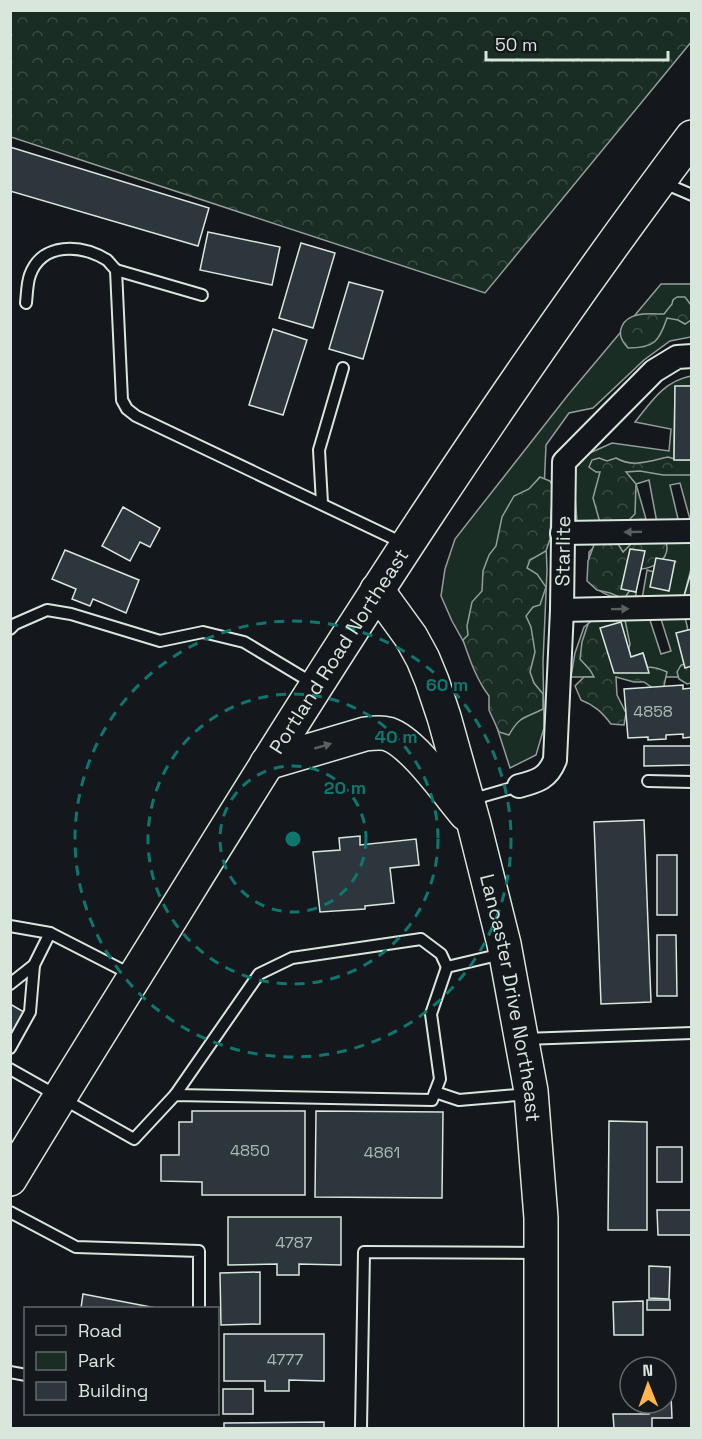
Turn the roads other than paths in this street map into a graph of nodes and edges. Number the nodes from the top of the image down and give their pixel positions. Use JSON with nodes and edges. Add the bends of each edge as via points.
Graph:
{"nodes":[{"id":1,"x":692,"y":137,"type":"edge"},
{"id":2,"x":659,"y":181,"type":"junction"},
{"id":3,"x":692,"y":195,"type":"edge"},
{"id":4,"x":116,"y":270,"type":"junction"},
{"id":5,"x":202,"y":296,"type":"dead end"},
{"id":6,"x":26,"y":303,"type":"dead end"},
{"id":7,"x":692,"y":356,"type":"edge"},
{"id":8,"x":343,"y":368,"type":"dead end"},
{"id":9,"x":322,"y":503,"type":"junction"},
{"id":10,"x":692,"y":531,"type":"edge"},
{"id":11,"x":562,"y":533,"type":"junction"},
{"id":12,"x":407,"y":545,"type":"junction"},
{"id":13,"x":377,"y":590,"type":"junction"},
{"id":14,"x":692,"y":607,"type":"edge"},
{"id":15,"x":562,"y":610,"type":"junction"},
{"id":16,"x":10,"y":629,"type":"edge"},
{"id":17,"x":316,"y":685,"type":"junction"},
{"id":18,"x":267,"y":763,"type":"junction"},
{"id":19,"x":648,"y":781,"type":"dead end"},
{"id":20,"x":692,"y":782,"type":"edge"},
{"id":21,"x":519,"y":786,"type":"joint"},
{"id":22,"x":471,"y":812,"type":"junction"},
{"id":23,"x":10,"y":926,"type":"edge"},
{"id":24,"x":50,"y":933,"type":"junction"},
{"id":25,"x":505,"y":953,"type":"junction"},
{"id":26,"x":34,"y":965,"type":"junction"},
{"id":27,"x":447,"y":967,"type":"junction"},
{"id":28,"x":135,"y":976,"type":"junction"},
{"id":29,"x":10,"y":984,"type":"edge"},
{"id":30,"x":692,"y":1033,"type":"edge"},
{"id":31,"x":522,"y":1039,"type":"junction"},
{"id":32,"x":10,"y":1048,"type":"edge"},
{"id":33,"x":10,"y":1069,"type":"edge"},
{"id":34,"x":435,"y":1092,"type":"junction"},
{"id":35,"x":531,"y":1094,"type":"junction"},
{"id":36,"x":175,"y":1095,"type":"junction"},
{"id":37,"x":61,"y":1097,"type":"junction"},
{"id":38,"x":10,"y":1179,"type":"edge"},
{"id":39,"x":10,"y":1212,"type":"edge"},
{"id":40,"x":541,"y":1253,"type":"junction"},
{"id":41,"x":199,"y":1307,"type":"edge"},
{"id":42,"x":362,"y":1428,"type":"edge"},
{"id":43,"x":541,"y":1428,"type":"edge"}],
"edges":[{"from":1,"to":2,"type":"main road","name":"Portland Road Northeast"},
{"from":2,"to":3,"type":"lane"},
{"from":2,"to":12,"type":"main road","name":"Portland Road Northeast","via":[[521,375]]},
{"from":4,"to":5,"type":"lane"},
{"from":4,"to":6,"type":"lane","via":[[108,261],[77,249],[52,251],[42,257],[30,274]]},
{"from":4,"to":9,"type":"lane","via":[[122,400],[127,409]]},
{"from":7,"to":11,"type":"street","name":"Starlite","via":[[677,357],[654,371],[564,462]]},
{"from":8,"to":9,"type":"lane","via":[[319,450]]},
{"from":9,"to":12,"type":"lane"},
{"from":10,"to":11,"type":"street","one_way":true},
{"from":11,"to":15,"type":"street","name":"Starlite"},
{"from":12,"to":13,"type":"main road","name":"Portland Road Northeast"},
{"from":13,"to":17,"type":"main road","name":"Portland Road Northeast"},
{"from":13,"to":22,"type":"main road","name":"Lancaster Drive Northeast","via":[[423,659]]},
{"from":15,"to":14,"type":"street","one_way":true},
{"from":15,"to":21,"type":"street","name":"Starlite","via":[[555,760],[550,772],[537,782]]},
{"from":16,"to":17,"type":"lane","via":[[47,610],[160,641],[202,632],[244,642]]},
{"from":17,"to":18,"type":"main road","name":"Portland Road Northeast"},
{"from":18,"to":22,"type":"main road","one_way":true,"via":[[365,734],[389,734],[406,744]]},
{"from":18,"to":28,"type":"main road","name":"Portland Road Northeast"},
{"from":19,"to":20,"type":"lane"},
{"from":21,"to":22,"type":"lane"},
{"from":22,"to":25,"type":"main road","name":"Lancaster Drive Northeast"},
{"from":23,"to":24,"type":"lane"},
{"from":24,"to":26,"type":"lane"},
{"from":24,"to":28,"type":"lane"},
{"from":25,"to":27,"type":"lane"},
{"from":25,"to":31,"type":"main road","name":"Lancaster Drive Northeast"},
{"from":26,"to":29,"type":"lane"},
{"from":26,"to":32,"type":"lane","via":[[30,1012]]},
{"from":27,"to":34,"type":"lane","via":[[431,1014],[440,1079]]},
{"from":27,"to":36,"type":"lane","via":[[441,954],[421,939],[292,958],[260,974]]},
{"from":28,"to":37,"type":"main road","name":"Portland Road Northeast"},
{"from":30,"to":31,"type":"lane"},
{"from":31,"to":35,"type":"main road","name":"Lancaster Drive Northeast"},
{"from":33,"to":37,"type":"lane"},
{"from":34,"to":35,"type":"lane","via":[[459,1100]]},
{"from":34,"to":36,"type":"lane","via":[[432,1100]]},
{"from":35,"to":40,"type":"main road","name":"Lancaster Drive Northeast"},
{"from":36,"to":37,"type":"lane","via":[[134,1139]]},
{"from":37,"to":38,"type":"main road","name":"Portland Road Northeast"},
{"from":39,"to":41,"type":"lane","via":[[76,1247],[199,1251]]},
{"from":40,"to":42,"type":"lane","via":[[364,1252]]},
{"from":40,"to":43,"type":"main road","name":"Lancaster Drive Northeast"}]}
